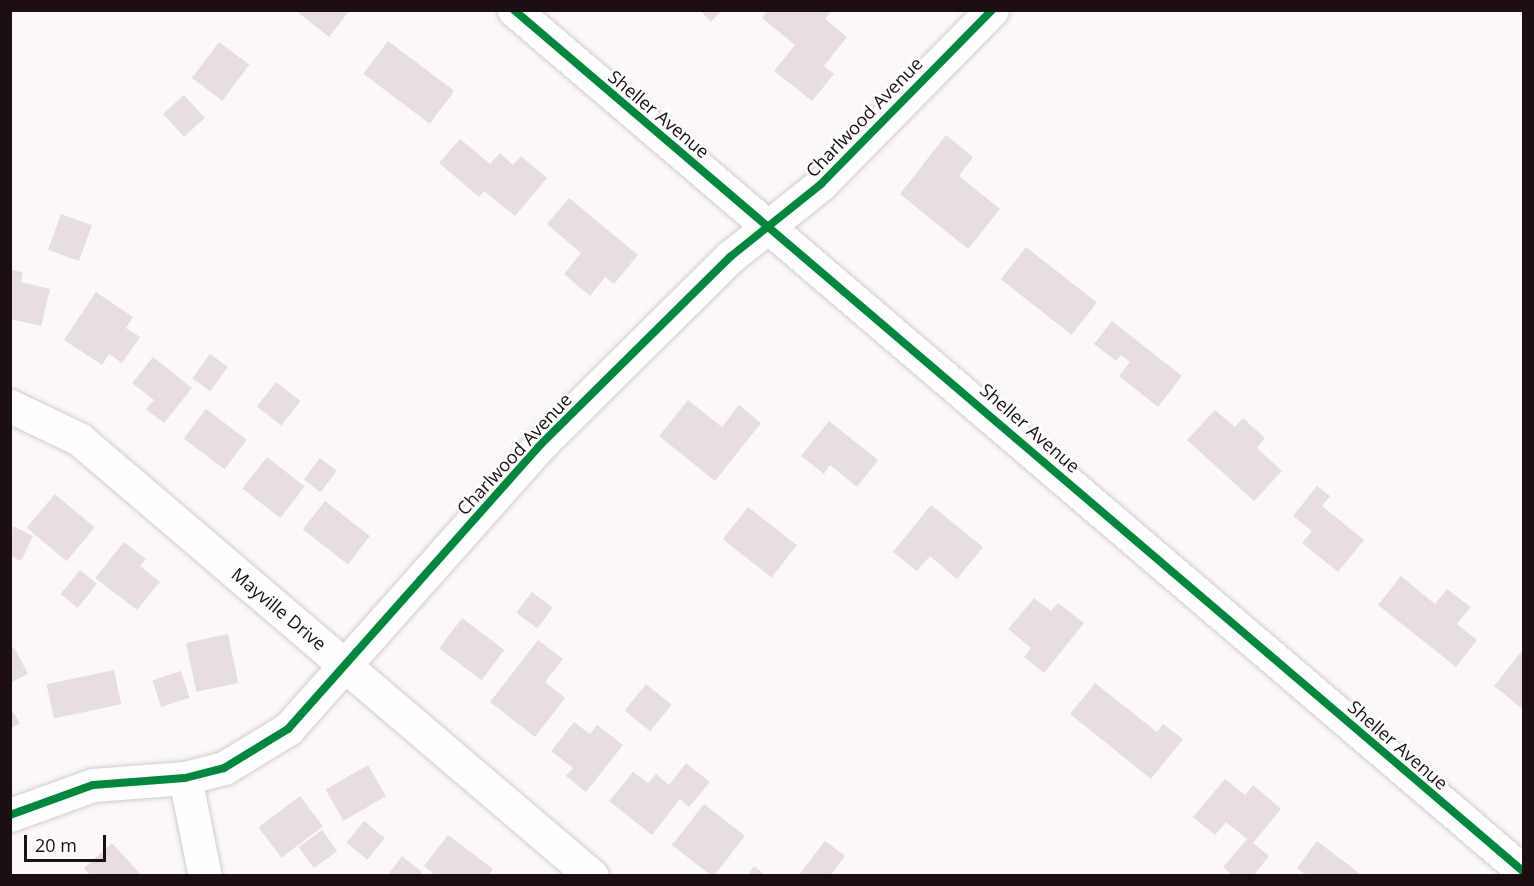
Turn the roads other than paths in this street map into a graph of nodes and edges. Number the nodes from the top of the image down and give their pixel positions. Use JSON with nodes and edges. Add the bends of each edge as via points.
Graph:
{"nodes":[{"id":1,"x":514,"y":10,"type":"edge"},
{"id":2,"x":992,"y":10,"type":"edge"},
{"id":3,"x":768,"y":226,"type":"junction"},
{"id":4,"x":10,"y":406,"type":"edge"},
{"id":5,"x":346,"y":666,"type":"junction"},
{"id":6,"x":185,"y":778,"type":"junction"},
{"id":7,"x":10,"y":815,"type":"edge"},
{"id":8,"x":1524,"y":872,"type":"edge"},
{"id":9,"x":205,"y":876,"type":"edge"},
{"id":10,"x":592,"y":876,"type":"edge"}],
"edges":[{"from":1,"to":3,"type":"street","name":"Sheller Avenue"},
{"from":2,"to":3,"type":"street","name":"Charlwood Avenue","via":[[821,184]]},
{"from":3,"to":5,"type":"street","name":"Charlwood Avenue","via":[[542,444]]},
{"from":3,"to":8,"type":"street","name":"Sheller Avenue"},
{"from":4,"to":5,"type":"street","name":"Mayville Drive","via":[[79,439]]},
{"from":5,"to":6,"type":"street","name":"Charlwood Avenue","via":[[288,729],[254,754]]},
{"from":5,"to":10,"type":"street","name":"Mayville Drive"},
{"from":6,"to":7,"type":"street","name":"Charlwood Avenue","via":[[93,786]]},
{"from":6,"to":9,"type":"street"}]}
